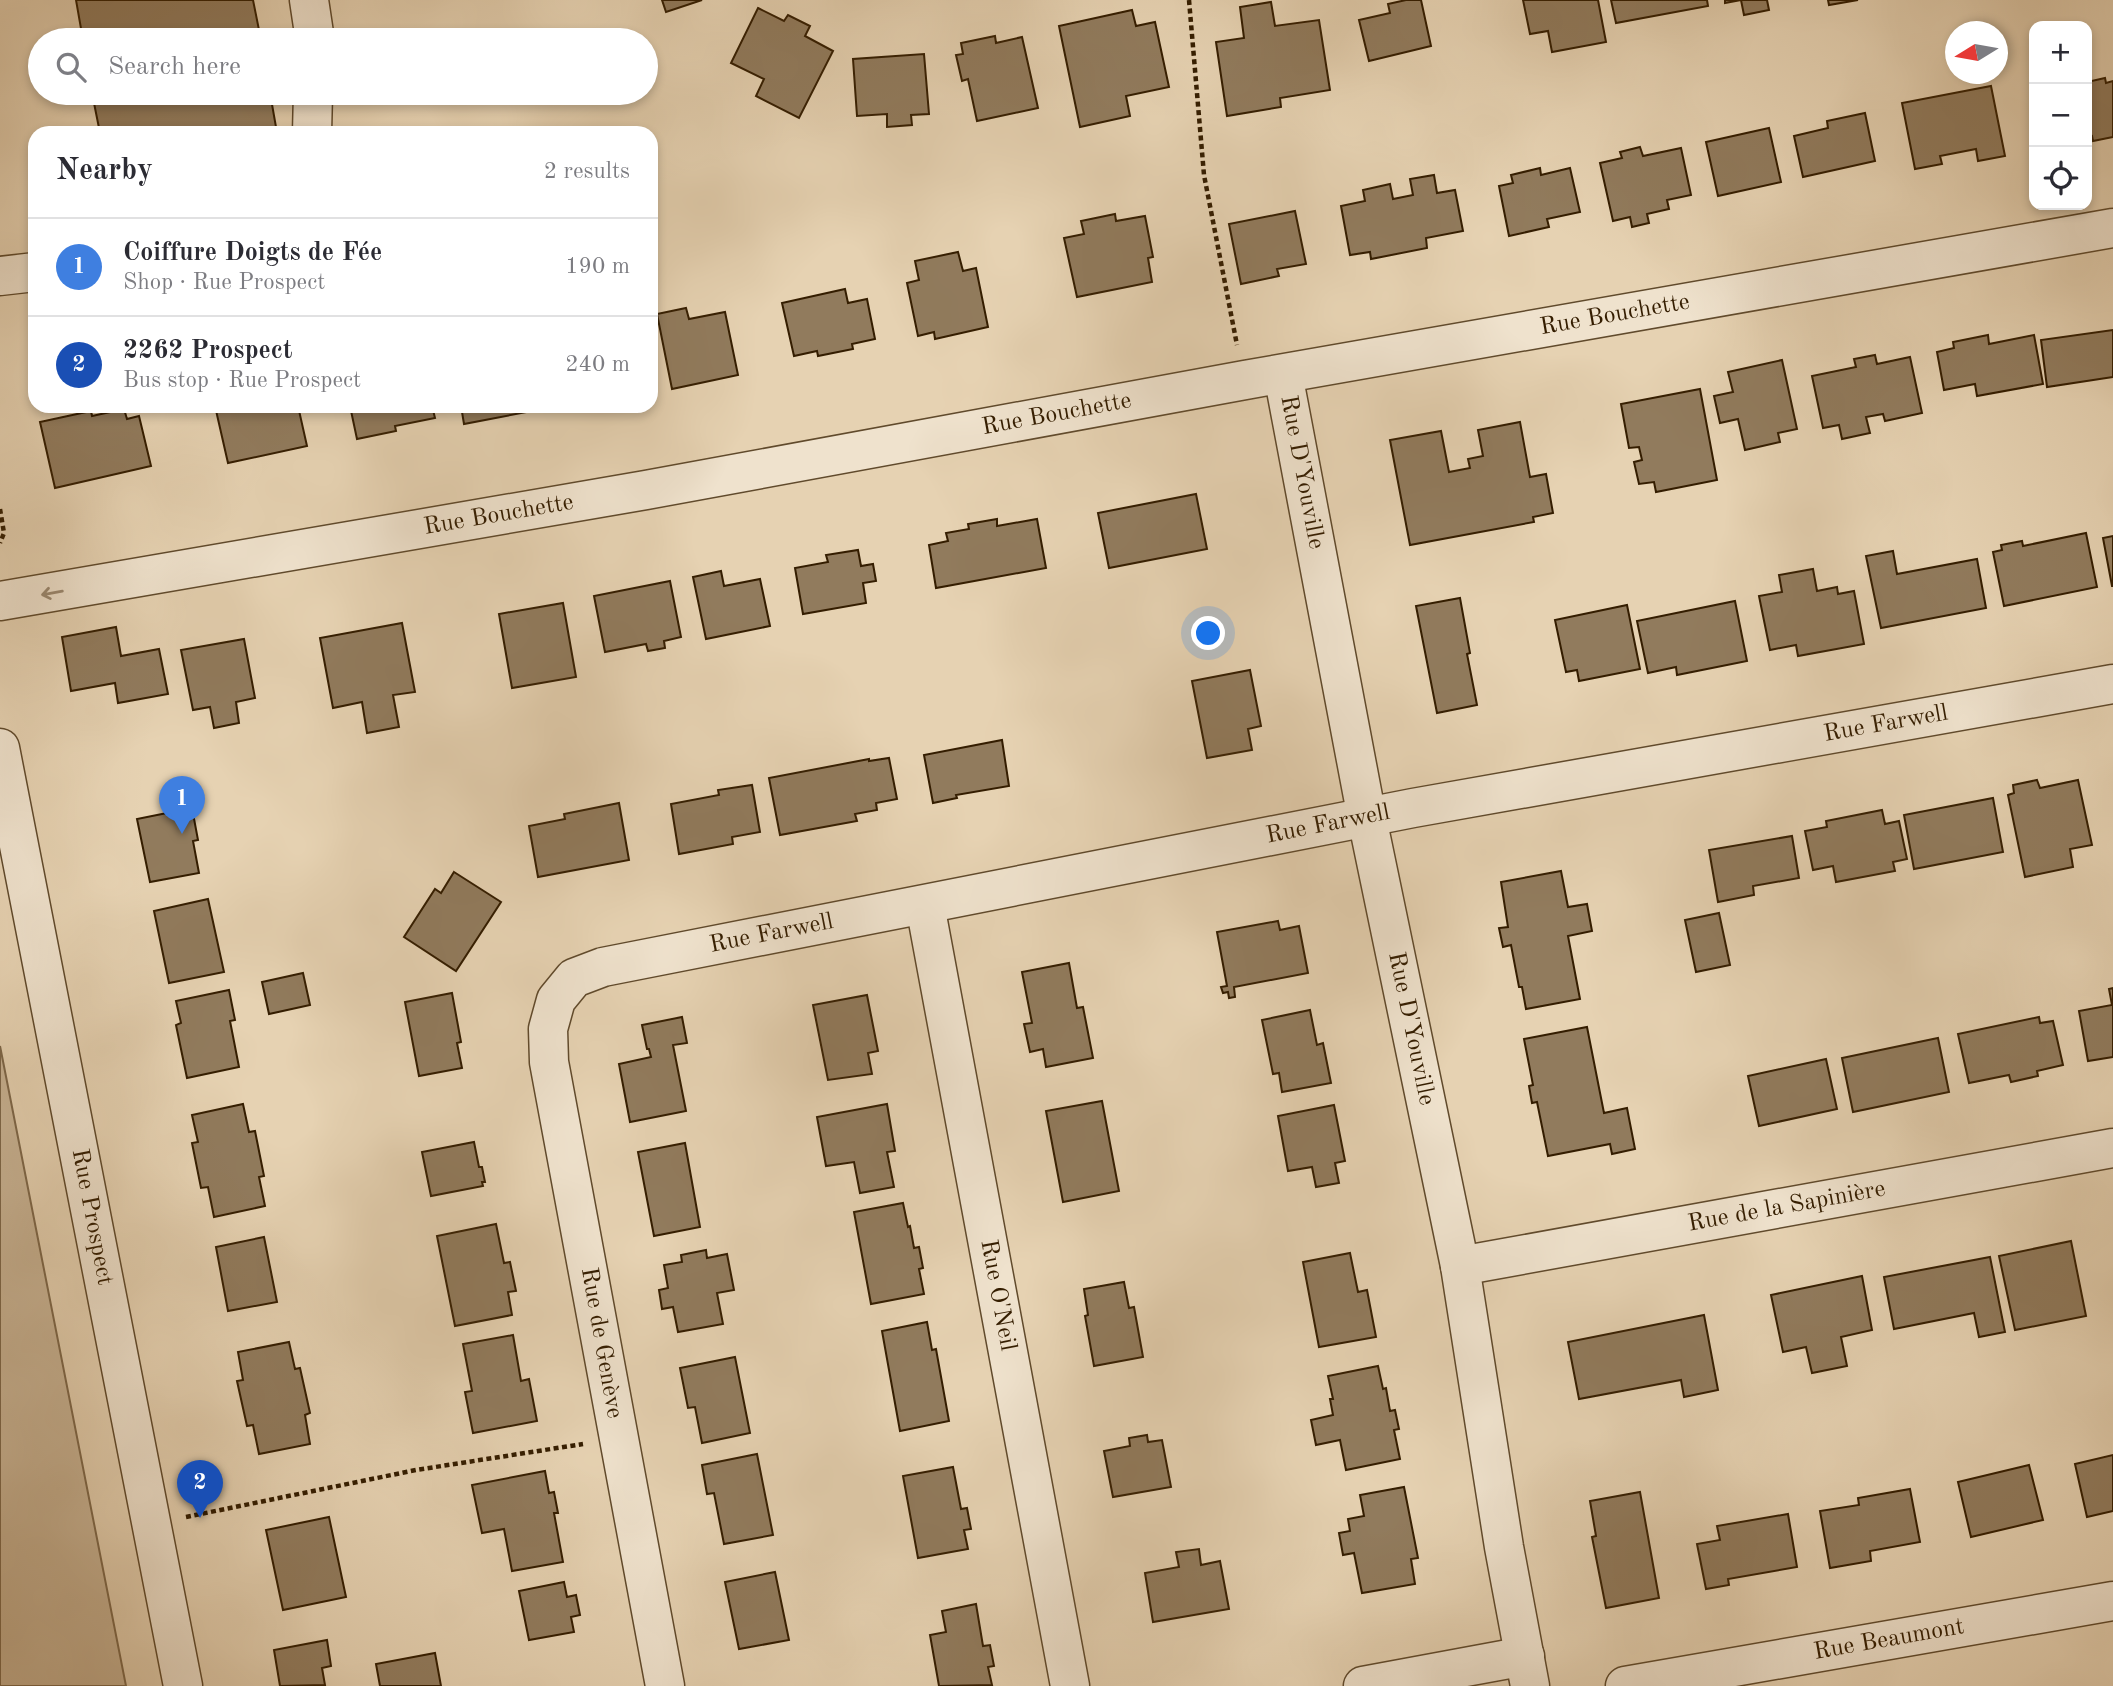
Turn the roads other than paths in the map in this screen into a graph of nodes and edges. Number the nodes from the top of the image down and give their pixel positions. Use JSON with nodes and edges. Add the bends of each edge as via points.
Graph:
{"nodes":[{"id":1,"x":309,"y":0,"type":"edge"},
{"id":2,"x":313,"y":28,"type":"edge"},
{"id":3,"x":313,"y":105,"type":"edge"},
{"id":4,"x":312,"y":126,"type":"edge"},
{"id":5,"x":2113,"y":228,"type":"edge"},
{"id":6,"x":28,"y":273,"type":"edge"},
{"id":7,"x":0,"y":276,"type":"edge"},
{"id":8,"x":1283,"y":374,"type":"junction"},
{"id":9,"x":0,"y":601,"type":"edge"},
{"id":10,"x":2113,"y":684,"type":"edge"},
{"id":11,"x":0,"y":748,"type":"edge"},
{"id":12,"x":1367,"y":818,"type":"junction"},
{"id":13,"x":925,"y":905,"type":"junction"},
{"id":14,"x":556,"y":1000,"type":"joint"},
{"id":15,"x":2113,"y":1148,"type":"edge"},
{"id":16,"x":1460,"y":1266,"type":"junction"},
{"id":17,"x":2113,"y":1601,"type":"edge"},
{"id":18,"x":1528,"y":1671,"type":"edge"},
{"id":19,"x":183,"y":1686,"type":"edge"},
{"id":20,"x":665,"y":1686,"type":"edge"},
{"id":21,"x":1070,"y":1686,"type":"edge"},
{"id":22,"x":1363,"y":1686,"type":"edge"},
{"id":23,"x":1625,"y":1686,"type":"edge"}],
"edges":[{"from":1,"to":2,"type":"street"},
{"from":3,"to":4,"type":"street"},
{"from":5,"to":8,"type":"street","name":"Rue Bouchette"},
{"from":6,"to":7,"type":"street"},
{"from":8,"to":9,"type":"street","name":"Rue Bouchette","one_way":true},
{"from":8,"to":12,"type":"street","name":"Rue D'Youville"},
{"from":10,"to":12,"type":"street","name":"Rue Farwell"},
{"from":11,"to":19,"type":"street","name":"Rue Prospect"},
{"from":12,"to":13,"type":"street","name":"Rue Farwell"},
{"from":12,"to":16,"type":"street","name":"Rue D'Youville"},
{"from":13,"to":14,"type":"street","name":"Rue Farwell","via":[[603,967],[574,978]]},
{"from":13,"to":21,"type":"street","name":"Rue O'Neil"},
{"from":14,"to":20,"type":"street","name":"Rue de Genève","via":[[548,1029],[549,1062]]},
{"from":15,"to":16,"type":"street","name":"Rue de la Sapinière"},
{"from":16,"to":18,"type":"street","name":"Rue D'Youville"},
{"from":17,"to":23,"type":"street","name":"Rue Beaumont"},
{"from":18,"to":22,"type":"street"}]}
